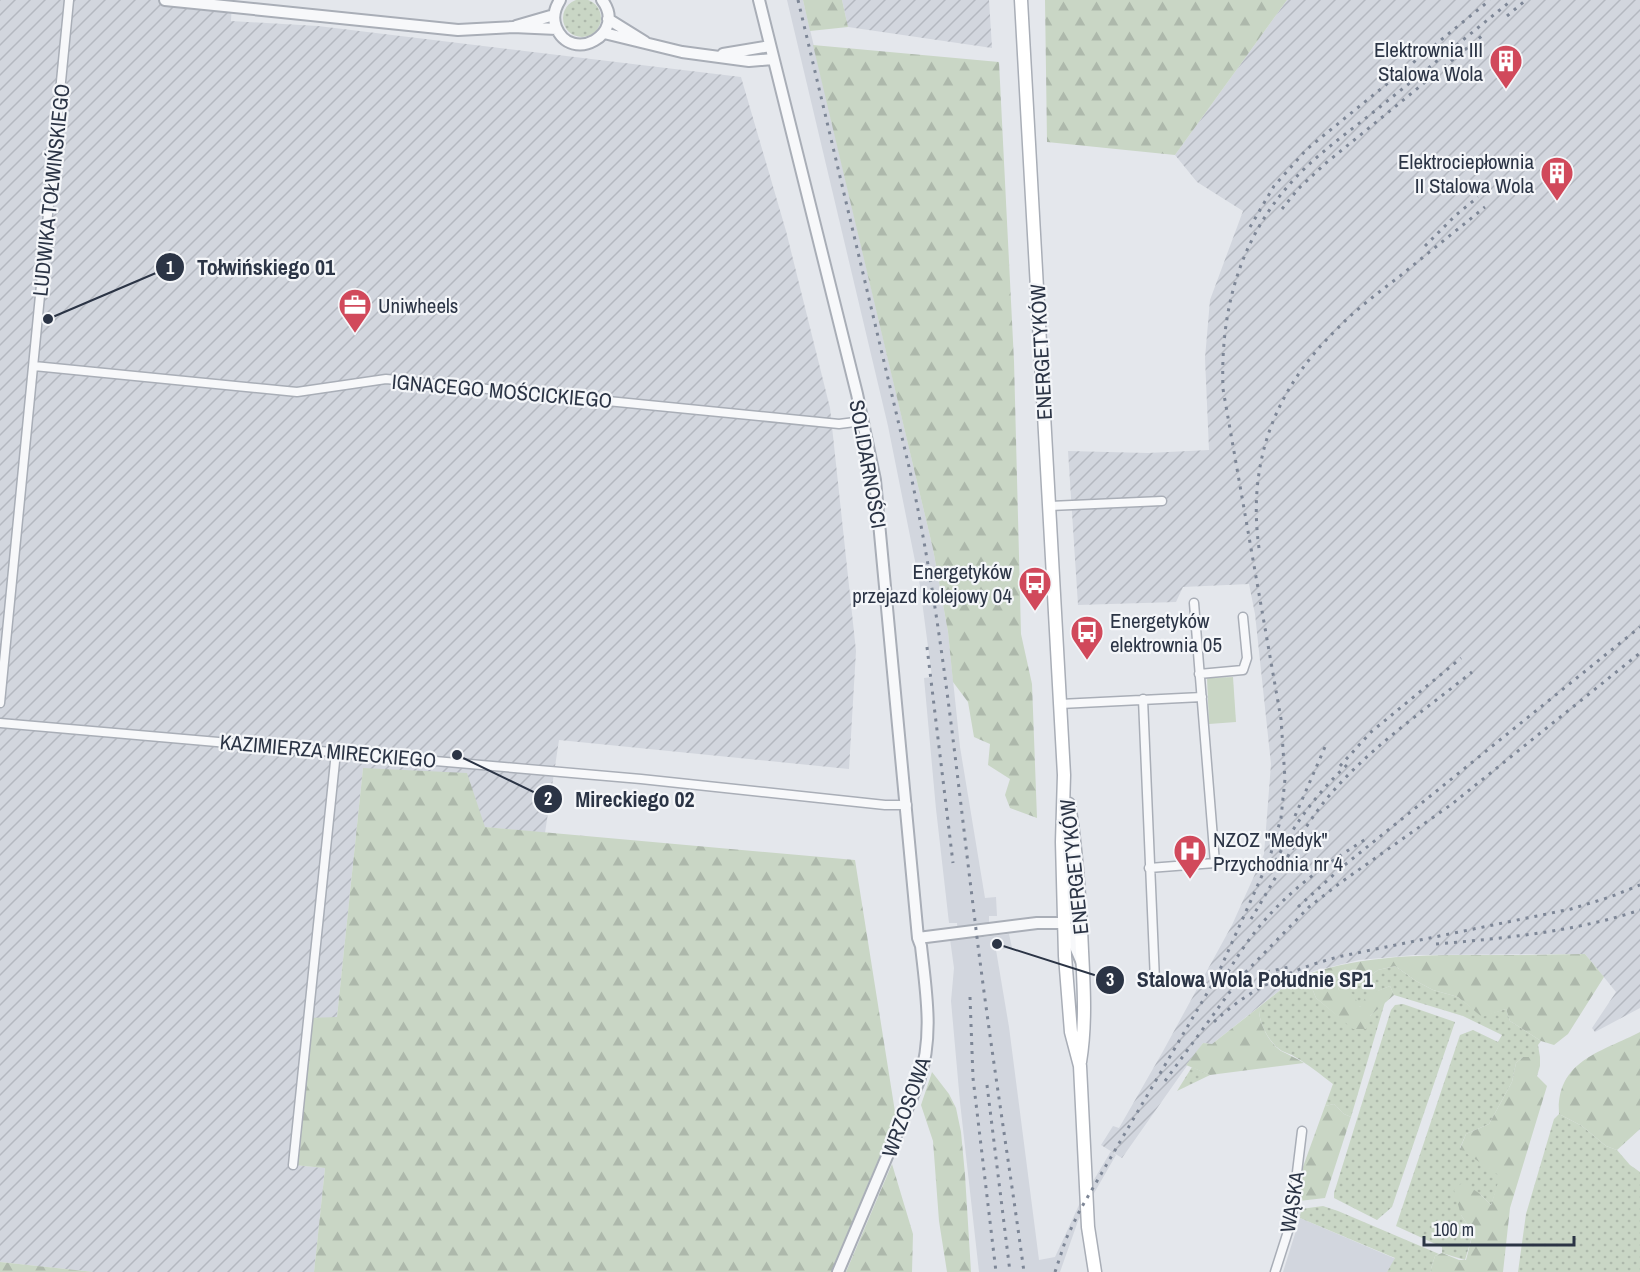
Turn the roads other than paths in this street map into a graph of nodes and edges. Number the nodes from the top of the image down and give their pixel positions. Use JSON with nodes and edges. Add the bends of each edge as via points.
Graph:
{"nodes":[{"id":1,"x":69,"y":0,"type":"edge"},
{"id":2,"x":165,"y":0,"type":"edge"},
{"id":3,"x":560,"y":0,"type":"edge"},
{"id":4,"x":602,"y":0,"type":"edge"},
{"id":5,"x":759,"y":0,"type":"edge"},
{"id":6,"x":1021,"y":0,"type":"edge"},
{"id":7,"x":554,"y":15,"type":"junction"},
{"id":8,"x":608,"y":19,"type":"junction"},
{"id":9,"x":513,"y":27,"type":"junction"},
{"id":10,"x":556,"y":29,"type":"junction"},
{"id":11,"x":604,"y":33,"type":"junction"},
{"id":12,"x":647,"y":44,"type":"junction"},
{"id":13,"x":770,"y":46,"type":"junction"},
{"id":14,"x":714,"y":55,"type":"junction"},
{"id":15,"x":773,"y":59,"type":"junction"},
{"id":16,"x":34,"y":366,"type":"junction"},
{"id":17,"x":863,"y":421,"type":"junction"},
{"id":18,"x":1162,"y":501,"type":"dead end"},
{"id":19,"x":1050,"y":506,"type":"junction"},
{"id":20,"x":1194,"y":603,"type":"dead end"},
{"id":21,"x":1243,"y":617,"type":"dead end"},
{"id":22,"x":1199,"y":674,"type":"junction"},
{"id":23,"x":1202,"y":697,"type":"junction"},
{"id":24,"x":1143,"y":699,"type":"junction"},
{"id":25,"x":0,"y":703,"type":"edge"},
{"id":26,"x":1060,"y":704,"type":"junction"},
{"id":27,"x":0,"y":723,"type":"edge"},
{"id":28,"x":336,"y":752,"type":"junction"},
{"id":29,"x":1064,"y":775,"type":"junction"},
{"id":30,"x":907,"y":805,"type":"junction"},
{"id":31,"x":1149,"y":868,"type":"junction"},
{"id":32,"x":1079,"y":890,"type":"junction"},
{"id":33,"x":1065,"y":923,"type":"junction"},
{"id":34,"x":918,"y":938,"type":"junction"},
{"id":35,"x":1083,"y":966,"type":"junction"},
{"id":36,"x":1155,"y":981,"type":"dead end"},
{"id":37,"x":1080,"y":1066,"type":"junction"},
{"id":38,"x":1302,"y":1131,"type":"dead end"},
{"id":39,"x":293,"y":1165,"type":"dead end"},
{"id":40,"x":838,"y":1272,"type":"edge"},
{"id":41,"x":1095,"y":1272,"type":"edge"},
{"id":42,"x":1275,"y":1272,"type":"edge"}],
"edges":[{"from":1,"to":16,"type":"street","name":"LUDWIKA TOŁWIŃSKIEGO"},
{"from":2,"to":9,"type":"street","via":[[458,30]]},
{"from":3,"to":7,"type":"street"},
{"from":4,"to":8,"type":"street"},
{"from":5,"to":13,"type":"street","name":"SOLIDARNOŚCI"},
{"from":6,"to":19,"type":"main road","name":"ENERGETYKÓW"},
{"from":7,"to":9,"type":"street"},
{"from":7,"to":10,"type":"street"},
{"from":8,"to":11,"type":"street"},
{"from":8,"to":12,"type":"street"},
{"from":9,"to":10,"type":"street"},
{"from":10,"to":11,"type":"street","via":[[575,44],[591,43]]},
{"from":11,"to":12,"type":"street"},
{"from":12,"to":14,"type":"street"},
{"from":13,"to":14,"type":"street"},
{"from":13,"to":15,"type":"street","name":"SOLIDARNOŚCI"},
{"from":14,"to":15,"type":"street","via":[[749,61]]},
{"from":15,"to":17,"type":"street","name":"SOLIDARNOŚCI"},
{"from":16,"to":17,"type":"street","name":"IGNACEGO MOŚCICKIEGO","via":[[297,392],[386,379],[839,424]]},
{"from":16,"to":25,"type":"street","name":"LUDWIKA TOŁWIŃSKIEGO"},
{"from":17,"to":30,"type":"street","name":"SOLIDARNOŚCI","via":[[875,480]]},
{"from":18,"to":19,"type":"street"},
{"from":19,"to":26,"type":"main road","name":"ENERGETYKÓW"},
{"from":20,"to":22,"type":"street"},
{"from":21,"to":22,"type":"street","via":[[1247,658],[1243,670]]},
{"from":22,"to":23,"type":"street"},
{"from":23,"to":24,"type":"street"},
{"from":23,"to":31,"type":"street","via":[[1215,863]]},
{"from":24,"to":26,"type":"street"},
{"from":24,"to":31,"type":"street"},
{"from":26,"to":29,"type":"main road","name":"ENERGETYKÓW"},
{"from":27,"to":28,"type":"street","name":"KAZIMIERZA MIRECKIEGO"},
{"from":28,"to":30,"type":"street","name":"KAZIMIERZA MIRECKIEGO"},
{"from":28,"to":39,"type":"street"},
{"from":29,"to":32,"type":"main road","name":"ENERGETYKÓW","via":[[1076,842]]},
{"from":29,"to":33,"type":"main road","name":"ENERGETYKÓW"},
{"from":30,"to":34,"type":"street","name":"SOLIDARNOŚCI"},
{"from":31,"to":36,"type":"street"},
{"from":32,"to":33,"type":"street"},
{"from":32,"to":35,"type":"main road","name":"ENERGETYKÓW"},
{"from":33,"to":34,"type":"street"},
{"from":33,"to":35,"type":"street"},
{"from":33,"to":37,"type":"main road","name":"ENERGETYKÓW","via":[[1071,1032]]},
{"from":34,"to":40,"type":"street","name":"WRZOSOWA","via":[[929,1022],[925,1061],[915,1094]]},
{"from":35,"to":37,"type":"main road","name":"ENERGETYKÓW","via":[[1085,1024]]},
{"from":37,"to":41,"type":"main road","name":"ENERGETYKÓW","via":[[1088,1227]]},
{"from":38,"to":42,"type":"street","name":"WĄSKA","via":[[1291,1222]]}]}
